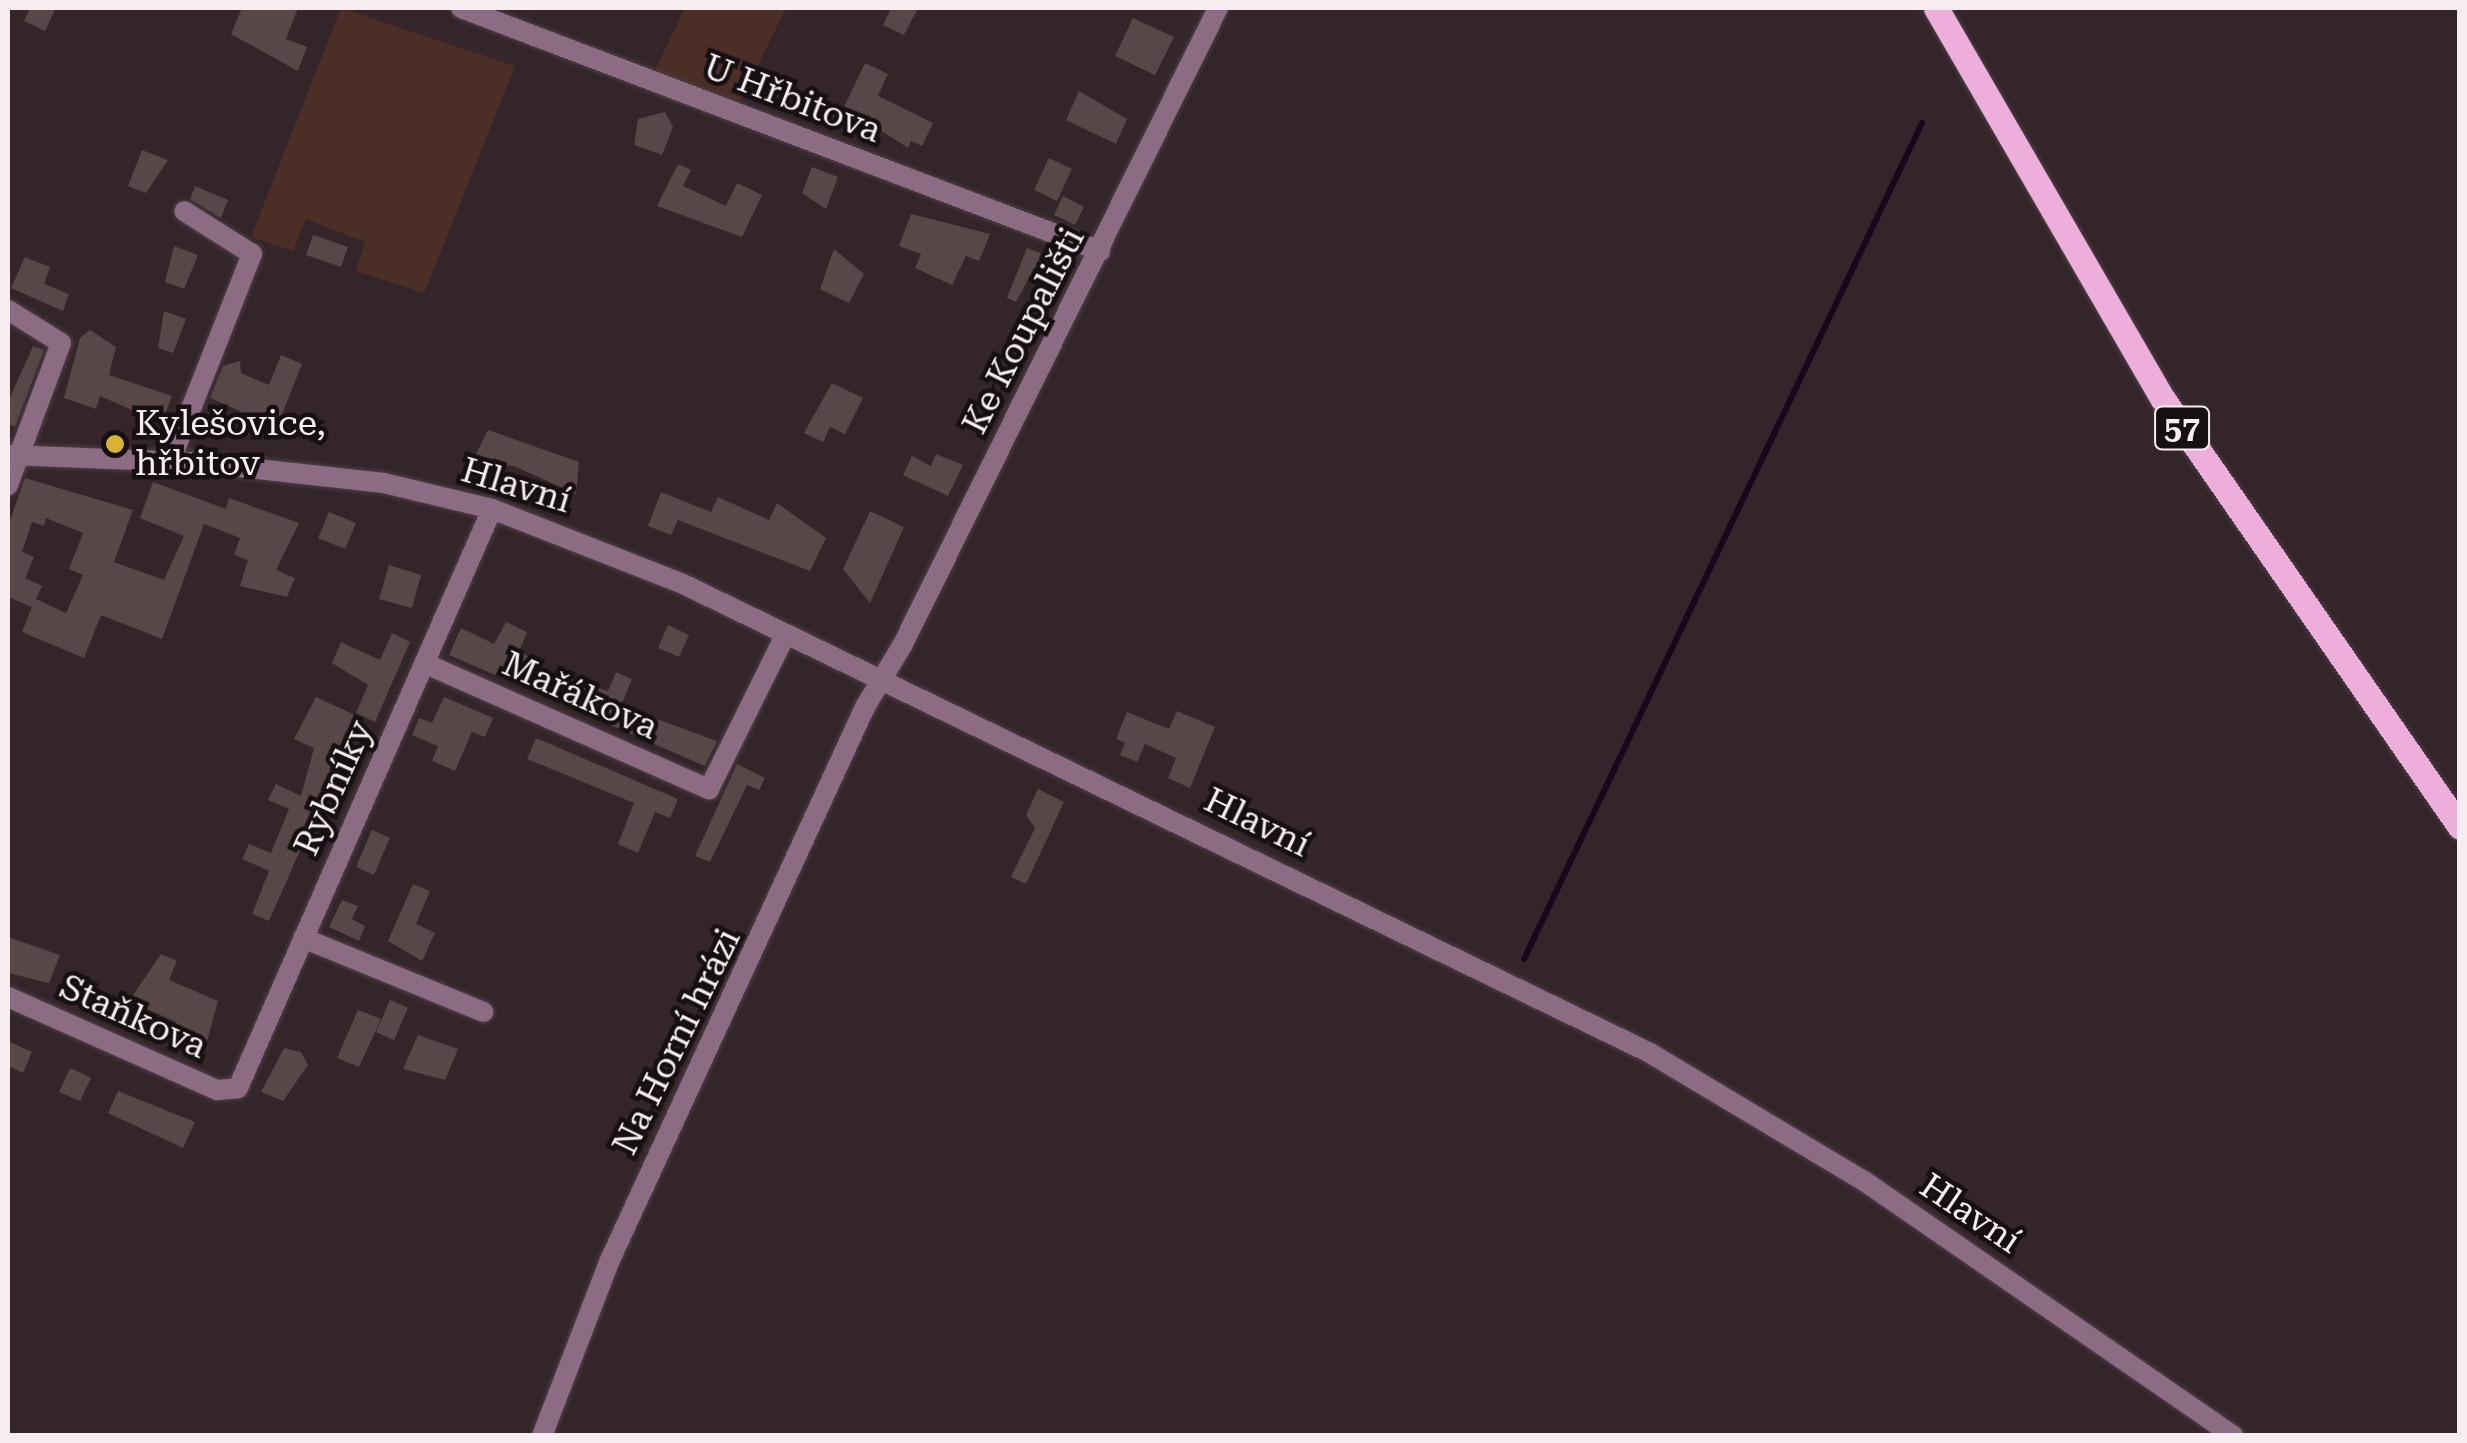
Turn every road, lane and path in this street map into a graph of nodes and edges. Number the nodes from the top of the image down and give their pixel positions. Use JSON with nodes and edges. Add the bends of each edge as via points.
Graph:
{"nodes":[{"id":1,"x":461,"y":8,"type":"edge"},
{"id":2,"x":1218,"y":8,"type":"edge"},
{"id":3,"x":1936,"y":8,"type":"edge"},
{"id":4,"x":184,"y":211,"type":"dead end"},
{"id":5,"x":1100,"y":251,"type":"junction"},
{"id":6,"x":8,"y":310,"type":"edge"},
{"id":7,"x":12,"y":455,"type":"edge"},
{"id":8,"x":170,"y":462,"type":"junction"},
{"id":9,"x":8,"y":484,"type":"edge"},
{"id":10,"x":492,"y":510,"type":"junction"},
{"id":11,"x":786,"y":634,"type":"junction"},
{"id":12,"x":424,"y":663,"type":"junction"},
{"id":13,"x":880,"y":680,"type":"junction"},
{"id":14,"x":2460,"y":827,"type":"edge"},
{"id":15,"x":304,"y":938,"type":"junction"},
{"id":16,"x":8,"y":997,"type":"edge"},
{"id":17,"x":482,"y":1012,"type":"dead end"},
{"id":18,"x":233,"y":1092,"type":"joint"},
{"id":19,"x":542,"y":1436,"type":"edge"},
{"id":20,"x":2234,"y":1436,"type":"edge"}],
"edges":[{"from":1,"to":5,"type":"street","name":"U Hřbitova"},
{"from":2,"to":5,"type":"street","name":"Ke Koupališti"},
{"from":3,"to":14,"type":"main road","number":"57","via":[[2174,415]]},
{"from":4,"to":8,"type":"street","via":[[252,254]]},
{"from":5,"to":13,"type":"street","name":"Ke Koupališti"},
{"from":6,"to":7,"type":"street","via":[[60,342]]},
{"from":7,"to":8,"type":"street","name":"Hlavní"},
{"from":7,"to":9,"type":"street"},
{"from":8,"to":10,"type":"street","name":"Hlavní","via":[[348,478]]},
{"from":10,"to":11,"type":"street","name":"Hlavní","via":[[652,570]]},
{"from":10,"to":12,"type":"street","name":"Rybníky"},
{"from":11,"to":12,"type":"street","name":"Mařákova","via":[[709,789]]},
{"from":11,"to":13,"type":"street","name":"Hlavní"},
{"from":12,"to":15,"type":"street","name":"Rybníky"},
{"from":13,"to":19,"type":"street","name":"Na Horní hrázi","via":[[610,1260]]},
{"from":13,"to":20,"type":"street","name":"Hlavní","via":[[1650,1052],[1864,1181]]},
{"from":15,"to":17,"type":"street"},
{"from":15,"to":18,"type":"street","name":"Rybníky"},
{"from":16,"to":18,"type":"street","name":"Staňkova"}]}
